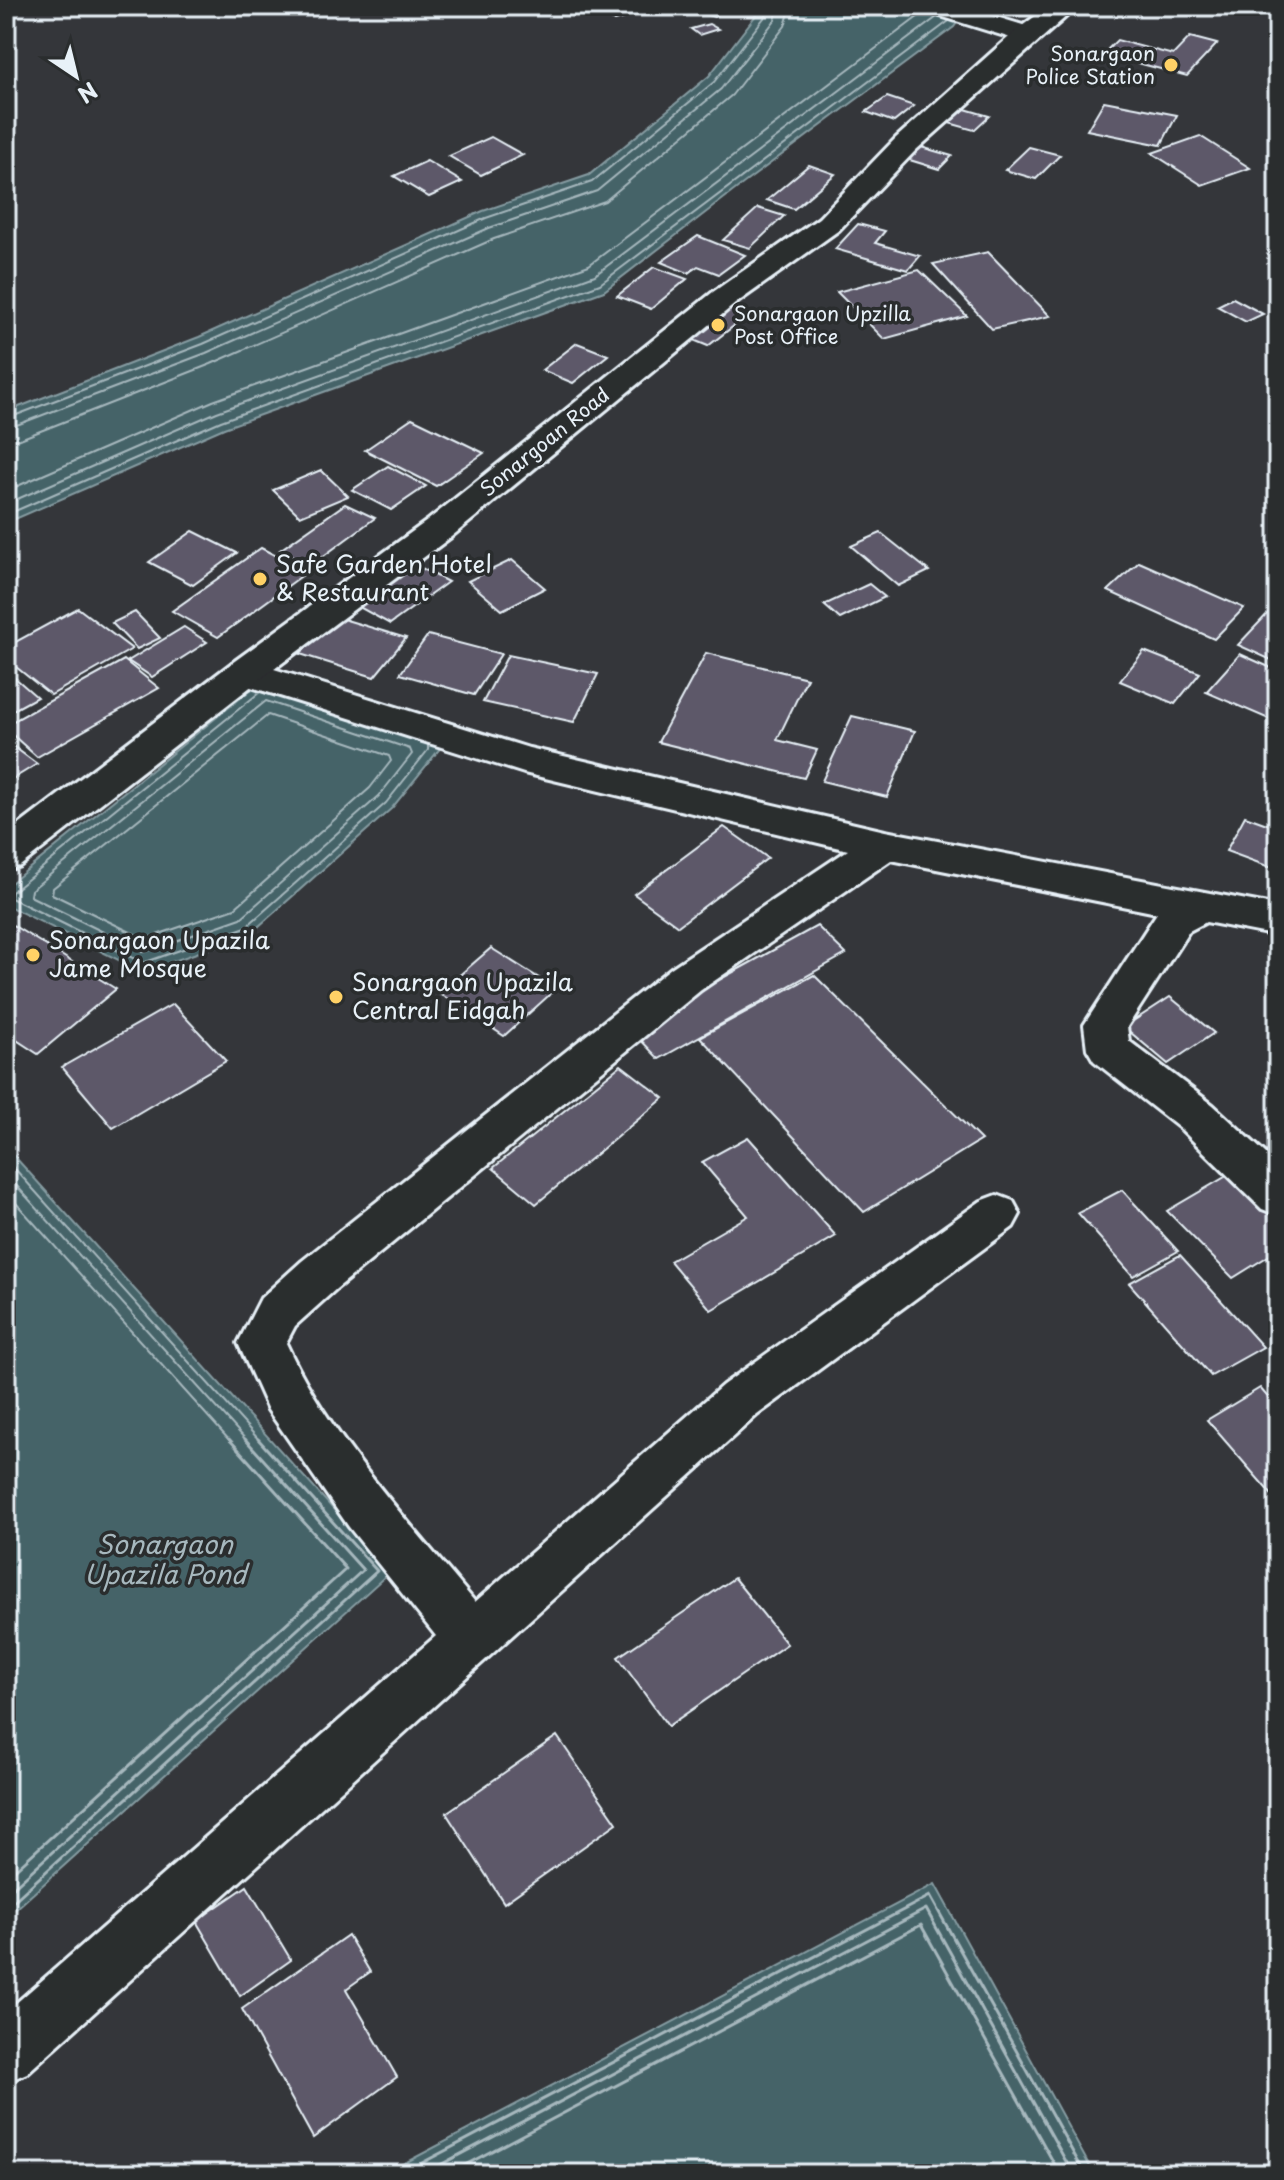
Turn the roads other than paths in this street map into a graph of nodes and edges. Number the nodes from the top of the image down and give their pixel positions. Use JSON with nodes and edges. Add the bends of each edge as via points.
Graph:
{"nodes":[{"id":1,"x":933,"y":6,"type":"edge"},
{"id":2,"x":1065,"y":6,"type":"edge"},
{"id":3,"x":1013,"y":30,"type":"junction"},
{"id":4,"x":245,"y":672,"type":"junction"},
{"id":5,"x":885,"y":845,"type":"junction"},
{"id":6,"x":6,"y":856,"type":"edge"},
{"id":7,"x":1203,"y":906,"type":"junction"},
{"id":8,"x":1278,"y":921,"type":"edge"},
{"id":9,"x":1278,"y":1196,"type":"edge"},
{"id":10,"x":997,"y":1214,"type":"dead end"},
{"id":11,"x":471,"y":1638,"type":"junction"},
{"id":12,"x":6,"y":2052,"type":"edge"}],
"edges":[{"from":1,"to":3,"type":"street"},
{"from":2,"to":3,"type":"street","name":"Sonargoan Road"},
{"from":3,"to":4,"type":"street","name":"Sonargoan Road","via":[[829,224],[724,298],[439,529]]},
{"from":4,"to":5,"type":"street","via":[[524,760]]},
{"from":4,"to":6,"type":"street","name":"Sonargoan Road"},
{"from":5,"to":7,"type":"street"},
{"from":5,"to":11,"type":"street","via":[[686,979],[278,1312],[262,1343],[285,1395],[367,1510]]},
{"from":7,"to":8,"type":"street"},
{"from":7,"to":9,"type":"street","via":[[1174,920],[1122,999],[1105,1025],[1109,1049],[1204,1126]]},
{"from":10,"to":11,"type":"street","via":[[740,1400]]},
{"from":11,"to":12,"type":"street"}]}
